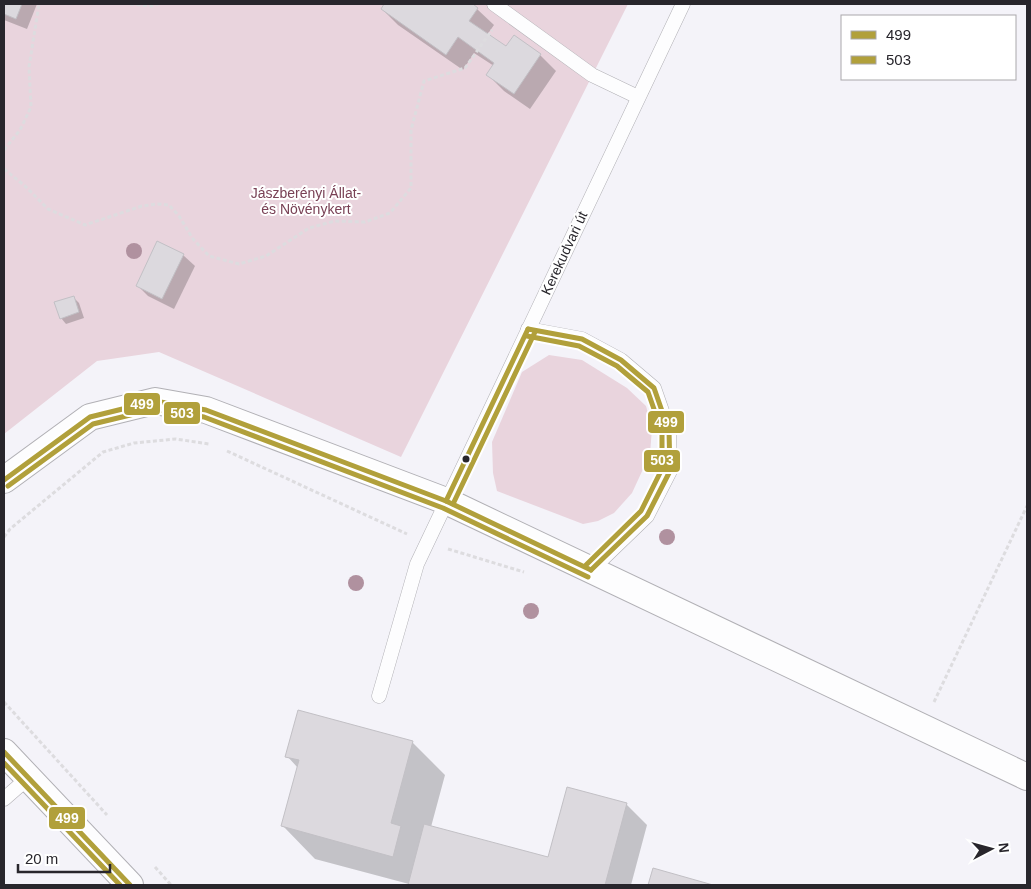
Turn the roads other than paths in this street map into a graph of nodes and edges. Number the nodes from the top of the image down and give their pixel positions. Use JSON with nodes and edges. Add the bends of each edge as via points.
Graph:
{"nodes":[{"id":1,"x":494,"y":4,"type":"edge"},
{"id":2,"x":682,"y":4,"type":"edge"},
{"id":3,"x":638,"y":97,"type":"junction"},
{"id":4,"x":528,"y":329,"type":"junction"},
{"id":5,"x":4,"y":480,"type":"edge"},
{"id":6,"x":446,"y":502,"type":"junction"},
{"id":7,"x":591,"y":570,"type":"junction"},
{"id":8,"x":379,"y":696,"type":"dead end"},
{"id":9,"x":4,"y":752,"type":"edge"},
{"id":10,"x":1027,"y":777,"type":"edge"},
{"id":11,"x":28,"y":778,"type":"junction"},
{"id":12,"x":4,"y":799,"type":"edge"},
{"id":13,"x":130,"y":885,"type":"edge"}],
"edges":[{"from":1,"to":3,"type":"lane","via":[[592,75]]},
{"from":2,"to":3,"type":"lane","name":"Kerekudvari út"},
{"from":3,"to":4,"type":"lane","name":"Kerekudvari út"},
{"from":4,"to":6,"type":"lane","name":"Kerekudvari út"},
{"from":4,"to":7,"type":"lane","via":[[582,339],[621,360],[654,388],[669,431],[670,471],[647,516]]},
{"from":5,"to":6,"type":"street","via":[[90,418],[155,401],[206,410]]},
{"from":6,"to":7,"type":"street"},
{"from":6,"to":8,"type":"lane","name":"Kerekudvari út","via":[[417,564]]},
{"from":7,"to":10,"type":"street"},
{"from":9,"to":11,"type":"street"},
{"from":11,"to":12,"type":"lane"},
{"from":11,"to":13,"type":"street"}]}
